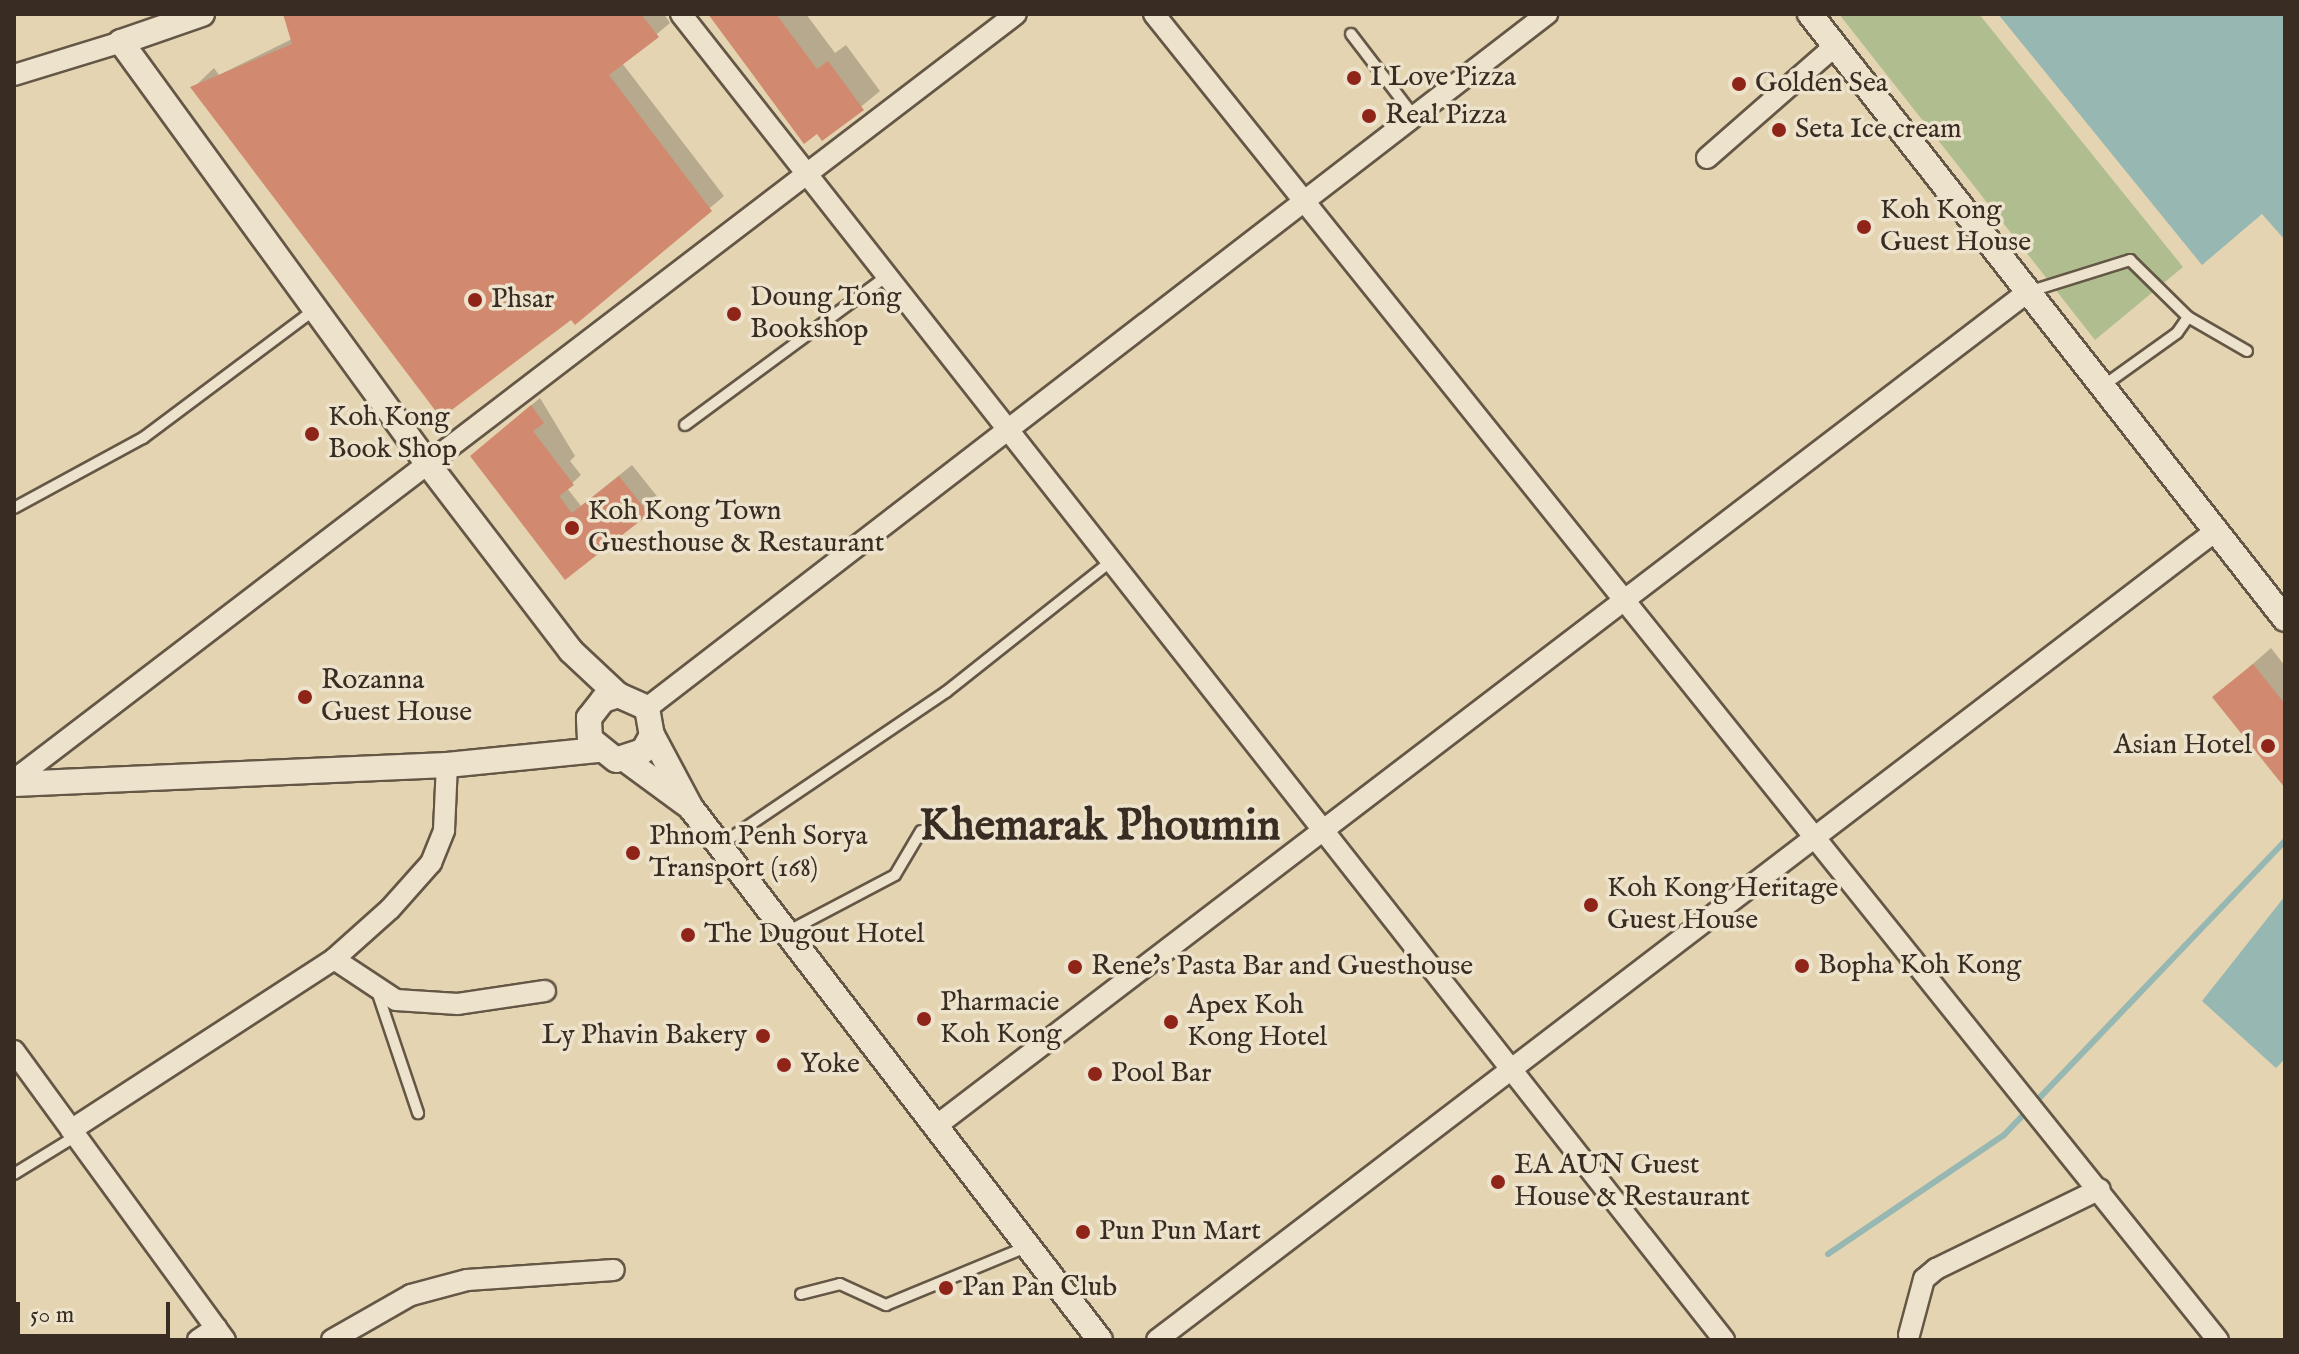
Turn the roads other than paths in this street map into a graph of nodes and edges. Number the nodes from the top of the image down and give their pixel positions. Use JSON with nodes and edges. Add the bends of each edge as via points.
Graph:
{"nodes":[{"id":1,"x":202,"y":14,"type":"edge"},
{"id":2,"x":681,"y":14,"type":"edge"},
{"id":3,"x":1016,"y":14,"type":"edge"},
{"id":4,"x":1154,"y":14,"type":"edge"},
{"id":5,"x":1547,"y":14,"type":"edge"},
{"id":6,"x":1810,"y":14,"type":"edge"},
{"id":7,"x":1351,"y":34,"type":"dead end"},
{"id":8,"x":121,"y":42,"type":"junction"},
{"id":9,"x":1835,"y":46,"type":"junction"},
{"id":10,"x":14,"y":75,"type":"edge"},
{"id":11,"x":1414,"y":116,"type":"junction"},
{"id":12,"x":1707,"y":158,"type":"dead end"},
{"id":13,"x":806,"y":174,"type":"junction"},
{"id":14,"x":1306,"y":199,"type":"junction"},
{"id":15,"x":887,"y":276,"type":"junction"},
{"id":16,"x":2029,"y":291,"type":"junction"},
{"id":17,"x":313,"y":311,"type":"junction"},
{"id":18,"x":2188,"y":317,"type":"junction"},
{"id":19,"x":2247,"y":351,"type":"dead end"},
{"id":20,"x":2103,"y":386,"type":"junction"},
{"id":21,"x":685,"y":425,"type":"dead end"},
{"id":22,"x":1007,"y":429,"type":"junction"},
{"id":23,"x":425,"y":460,"type":"junction"},
{"id":24,"x":14,"y":508,"type":"edge"},
{"id":25,"x":2217,"y":530,"type":"junction"},
{"id":26,"x":1111,"y":561,"type":"junction"},
{"id":27,"x":1628,"y":601,"type":"junction"},
{"id":28,"x":2285,"y":619,"type":"edge"},
{"id":29,"x":571,"y":651,"type":"junction"},
{"id":30,"x":618,"y":695,"type":"junction"},
{"id":31,"x":647,"y":708,"type":"junction"},
{"id":32,"x":590,"y":719,"type":"junction"},
{"id":33,"x":652,"y":735,"type":"junction"},
{"id":34,"x":597,"y":750,"type":"junction"},
{"id":35,"x":554,"y":756,"type":"junction"},
{"id":36,"x":626,"y":760,"type":"junction"},
{"id":37,"x":447,"y":765,"type":"junction"},
{"id":38,"x":14,"y":782,"type":"edge"},
{"id":39,"x":691,"y":808,"type":"junction"},
{"id":40,"x":921,"y":831,"type":"dead end"},
{"id":41,"x":1324,"y":832,"type":"junction"},
{"id":42,"x":1819,"y":837,"type":"junction"},
{"id":43,"x":720,"y":845,"type":"junction"},
{"id":44,"x":787,"y":932,"type":"junction"},
{"id":45,"x":334,"y":959,"type":"junction"},
{"id":46,"x":376,"y":989,"type":"junction"},
{"id":47,"x":545,"y":991,"type":"dead end"},
{"id":48,"x":14,"y":1051,"type":"edge"},
{"id":49,"x":1509,"y":1067,"type":"junction"},
{"id":50,"x":418,"y":1113,"type":"dead end"},
{"id":51,"x":936,"y":1126,"type":"junction"},
{"id":52,"x":74,"y":1133,"type":"junction"},
{"id":53,"x":14,"y":1174,"type":"edge"},
{"id":54,"x":2100,"y":1189,"type":"junction"},
{"id":55,"x":1028,"y":1246,"type":"junction"},
{"id":56,"x":614,"y":1270,"type":"dead end"},
{"id":57,"x":801,"y":1294,"type":"dead end"},
{"id":58,"x":220,"y":1334,"type":"edge"},
{"id":59,"x":1909,"y":1335,"type":"dead end"},
{"id":60,"x":198,"y":1340,"type":"edge"},
{"id":61,"x":332,"y":1340,"type":"edge"},
{"id":62,"x":1100,"y":1340,"type":"edge"},
{"id":63,"x":1157,"y":1340,"type":"edge"},
{"id":64,"x":1724,"y":1340,"type":"edge"},
{"id":65,"x":2218,"y":1340,"type":"edge"}],
"edges":[{"from":1,"to":8,"type":"street"},
{"from":2,"to":13,"type":"street"},
{"from":3,"to":13,"type":"street"},
{"from":4,"to":14,"type":"street"},
{"from":5,"to":11,"type":"street"},
{"from":6,"to":9,"type":"street"},
{"from":7,"to":11,"type":"lane"},
{"from":8,"to":10,"type":"street"},
{"from":8,"to":17,"type":"street"},
{"from":9,"to":12,"type":"street"},
{"from":9,"to":16,"type":"street"},
{"from":11,"to":14,"type":"street"},
{"from":13,"to":15,"type":"street"},
{"from":13,"to":23,"type":"street"},
{"from":14,"to":22,"type":"street"},
{"from":14,"to":27,"type":"street"},
{"from":15,"to":21,"type":"lane"},
{"from":15,"to":22,"type":"street"},
{"from":16,"to":18,"type":"lane","via":[[2130,260]]},
{"from":16,"to":20,"type":"street"},
{"from":16,"to":27,"type":"street"},
{"from":17,"to":23,"type":"street"},
{"from":17,"to":24,"type":"lane","via":[[143,438]]},
{"from":18,"to":19,"type":"lane"},
{"from":18,"to":20,"type":"lane","via":[[2177,333]]},
{"from":20,"to":25,"type":"street"},
{"from":22,"to":26,"type":"street"},
{"from":22,"to":31,"type":"street"},
{"from":23,"to":29,"type":"street"},
{"from":23,"to":38,"type":"street"},
{"from":25,"to":28,"type":"street"},
{"from":25,"to":42,"type":"street"},
{"from":26,"to":41,"type":"street"},
{"from":26,"to":43,"type":"lane","via":[[946,692]]},
{"from":27,"to":41,"type":"street"},
{"from":27,"to":42,"type":"street"},
{"from":29,"to":30,"type":"street"},
{"from":29,"to":32,"type":"street"},
{"from":30,"to":31,"type":"street"},
{"from":30,"to":32,"type":"street"},
{"from":31,"to":33,"type":"street"},
{"from":32,"to":34,"type":"street"},
{"from":32,"to":35,"type":"street"},
{"from":33,"to":36,"type":"street"},
{"from":33,"to":39,"type":"street"},
{"from":34,"to":35,"type":"street"},
{"from":34,"to":36,"type":"street"},
{"from":35,"to":37,"type":"street"},
{"from":36,"to":39,"type":"street"},
{"from":37,"to":38,"type":"street"},
{"from":37,"to":45,"type":"street","via":[[444,830],[431,863]]},
{"from":39,"to":43,"type":"street"},
{"from":40,"to":44,"type":"lane","via":[[895,875]]},
{"from":41,"to":49,"type":"street"},
{"from":41,"to":51,"type":"street"},
{"from":42,"to":49,"type":"street"},
{"from":42,"to":54,"type":"street"},
{"from":43,"to":44,"type":"street"},
{"from":44,"to":51,"type":"street"},
{"from":45,"to":46,"type":"street"},
{"from":45,"to":52,"type":"street"},
{"from":46,"to":47,"type":"street","via":[[396,1000],[458,1004]]},
{"from":46,"to":50,"type":"lane"},
{"from":48,"to":52,"type":"street"},
{"from":49,"to":63,"type":"street"},
{"from":49,"to":64,"type":"street"},
{"from":51,"to":55,"type":"street"},
{"from":52,"to":53,"type":"lane"},
{"from":52,"to":58,"type":"street"},
{"from":54,"to":59,"type":"street","via":[[1936,1269],[1924,1279]]},
{"from":54,"to":65,"type":"street"},
{"from":55,"to":57,"type":"lane","via":[[886,1305],[840,1284]]},
{"from":55,"to":62,"type":"street"},
{"from":56,"to":61,"type":"street","via":[[467,1280],[411,1295]]},
{"from":58,"to":60,"type":"street"}]}
